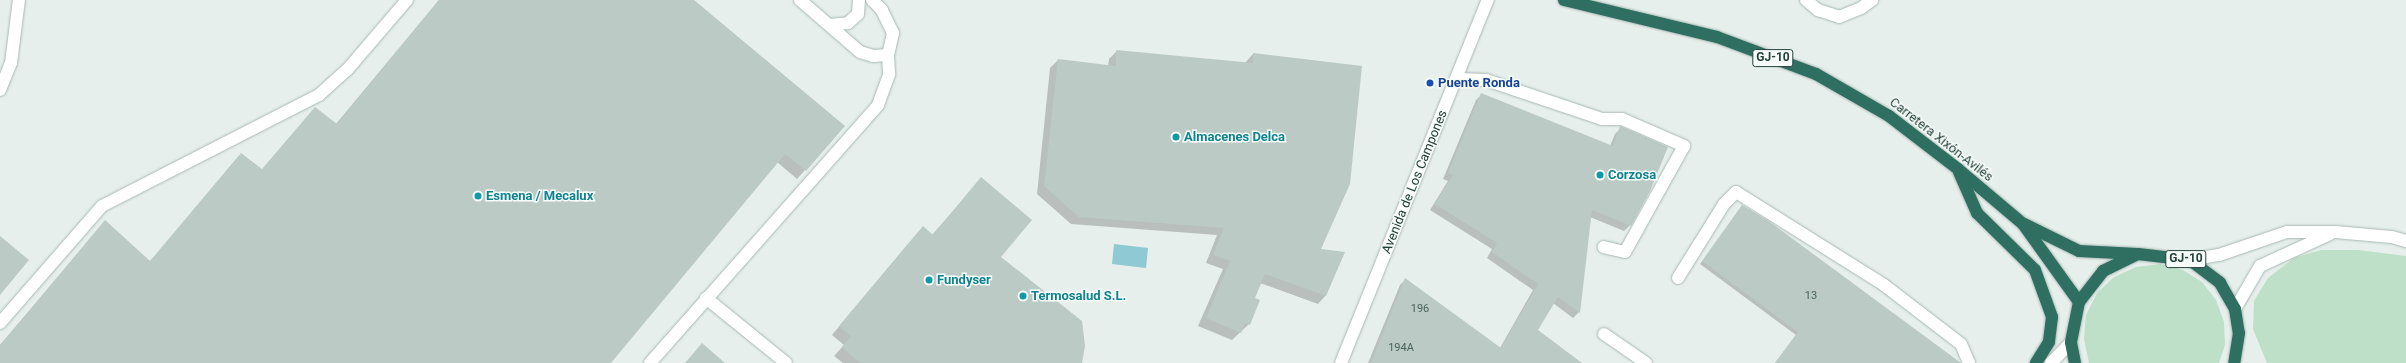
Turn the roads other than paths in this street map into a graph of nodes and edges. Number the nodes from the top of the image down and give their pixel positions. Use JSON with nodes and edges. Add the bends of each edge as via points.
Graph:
{"nodes":[{"id":1,"x":19,"y":0,"type":"edge"},
{"id":2,"x":407,"y":0,"type":"edge"},
{"id":3,"x":859,"y":0,"type":"edge"},
{"id":4,"x":872,"y":0,"type":"edge"},
{"id":5,"x":1564,"y":0,"type":"edge"},
{"id":6,"x":1806,"y":0,"type":"edge"},
{"id":7,"x":1872,"y":0,"type":"edge"},
{"id":8,"x":806,"y":2,"type":"edge"},
{"id":9,"x":1487,"y":3,"type":"edge"},
{"id":10,"x":830,"y":26,"type":"junction"},
{"id":11,"x":888,"y":55,"type":"junction"},
{"id":12,"x":1458,"y":78,"type":"junction"},
{"id":13,"x":0,"y":90,"type":"edge"},
{"id":14,"x":1958,"y":169,"type":"junction"},
{"id":15,"x":2023,"y":224,"type":"junction"},
{"id":16,"x":2335,"y":232,"type":"junction"},
{"id":17,"x":2406,"y":241,"type":"edge"},
{"id":18,"x":1604,"y":247,"type":"dead end"},
{"id":19,"x":2138,"y":254,"type":"junction"},
{"id":20,"x":2190,"y":260,"type":"junction"},
{"id":21,"x":1678,"y":278,"type":"dead end"},
{"id":22,"x":706,"y":298,"type":"junction"},
{"id":23,"x":2079,"y":302,"type":"junction"},
{"id":24,"x":2234,"y":309,"type":"junction"},
{"id":25,"x":0,"y":323,"type":"edge"},
{"id":26,"x":1604,"y":334,"type":"dead end"},
{"id":27,"x":2071,"y":342,"type":"junction"},
{"id":28,"x":2236,"y":362,"type":"edge"},
{"id":29,"x":650,"y":363,"type":"edge"},
{"id":30,"x":786,"y":363,"type":"edge"},
{"id":31,"x":1341,"y":363,"type":"edge"},
{"id":32,"x":1646,"y":363,"type":"edge"},
{"id":33,"x":1969,"y":363,"type":"edge"},
{"id":34,"x":2036,"y":363,"type":"edge"},
{"id":35,"x":2051,"y":363,"type":"edge"},
{"id":36,"x":2075,"y":363,"type":"edge"}],
"edges":[{"from":1,"to":13,"type":"street","via":[[11,63]]},
{"from":2,"to":25,"type":"street","via":[[347,70],[318,95],[102,206]]},
{"from":3,"to":10,"type":"street","via":[[858,14],[848,22]]},
{"from":4,"to":11,"type":"street","via":[[882,10],[893,33]]},
{"from":5,"to":14,"type":"highway","name":"Carretera Xixón-Avilés","number":"GJ-10","via":[[1716,37],[1816,74],[1889,116]]},
{"from":6,"to":7,"type":"street","via":[[1818,10],[1840,17]]},
{"from":8,"to":10,"type":"street"},
{"from":9,"to":12,"type":"street","name":"Avenida de Los Campones"},
{"from":10,"to":11,"type":"street","via":[[860,52],[873,56]]},
{"from":11,"to":22,"type":"street","via":[[889,74],[878,105],[732,272]]},
{"from":12,"to":18,"type":"street","via":[[1486,80],[1602,119],[1622,119],[1684,146],[1625,252]]},
{"from":12,"to":31,"type":"street","name":"Avenida de Los Campones"},
{"from":14,"to":15,"type":"highway","name":"Carretera Xixón-Avilés","number":"GJ-10"},
{"from":14,"to":34,"type":"highway","via":[[1977,213],[2035,270],[2052,316],[2049,342]]},
{"from":15,"to":19,"type":"highway","name":"Carretera Xixón-Avilés","number":"GJ-10","via":[[2079,251]]},
{"from":15,"to":23,"type":"highway","name":"Carretera Xixón-Avilés","number":"GJ-10"},
{"from":16,"to":17,"type":"street","via":[[2392,237]]},
{"from":16,"to":20,"type":"street","via":[[2287,232],[2219,255]]},
{"from":16,"to":24,"type":"street","via":[[2260,266]]},
{"from":19,"to":20,"type":"highway","number":"GJ-10"},
{"from":19,"to":23,"type":"highway","via":[[2103,271]]},
{"from":20,"to":24,"type":"highway","number":"GJ-10","via":[[2220,283]]},
{"from":21,"to":33,"type":"street","via":[[1724,204],[1736,192],[1884,285],[1961,344]]},
{"from":22,"to":29,"type":"street"},
{"from":22,"to":30,"type":"street"},
{"from":23,"to":27,"type":"highway"},
{"from":24,"to":28,"type":"highway","number":"GJ-10","via":[[2239,333]]},
{"from":26,"to":32,"type":"street"},
{"from":27,"to":35,"type":"street"},
{"from":27,"to":36,"type":"highway"}]}
